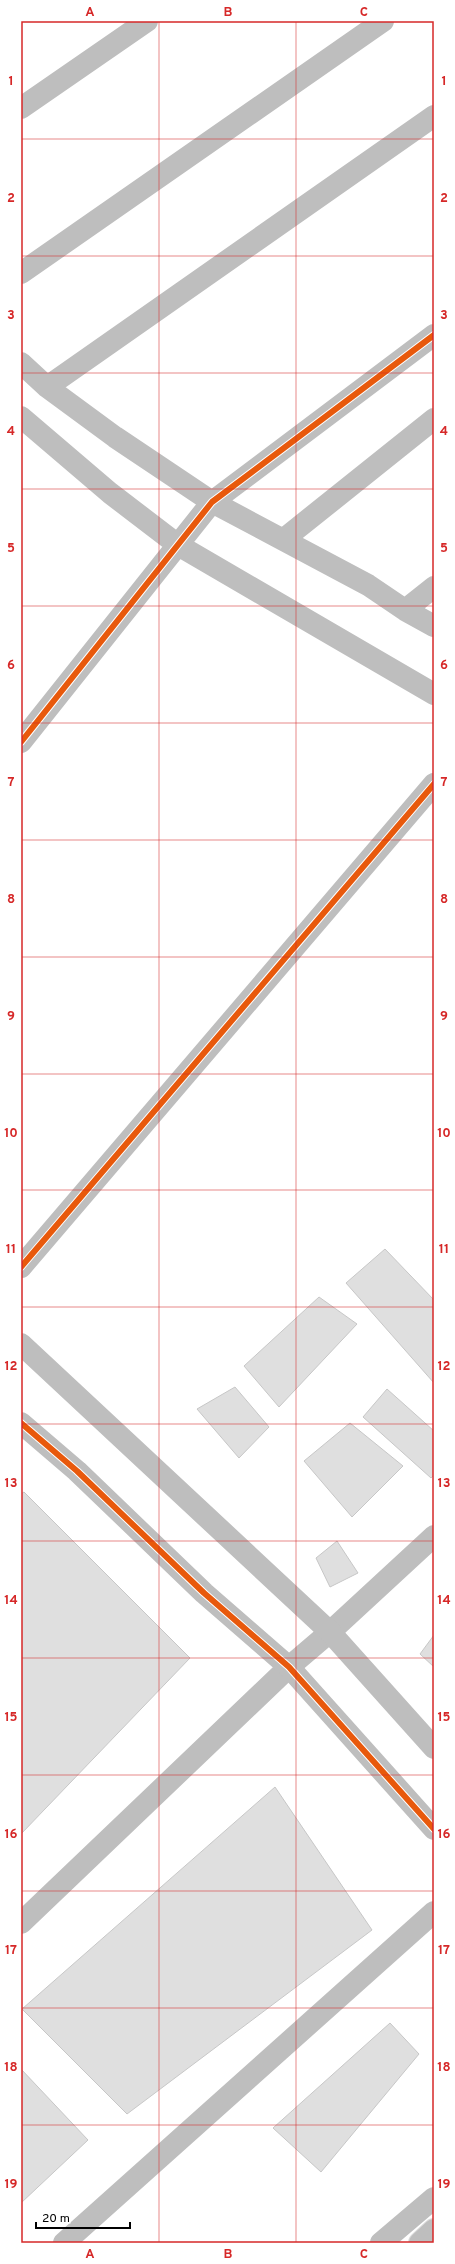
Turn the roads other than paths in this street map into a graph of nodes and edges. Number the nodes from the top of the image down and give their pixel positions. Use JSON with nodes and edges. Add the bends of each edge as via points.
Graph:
{"nodes":[{"id":1,"x":147,"y":21,"type":"edge"},
{"id":2,"x":383,"y":21,"type":"edge"},
{"id":3,"x":21,"y":108,"type":"edge"},
{"id":4,"x":434,"y":116,"type":"edge"},
{"id":5,"x":21,"y":273,"type":"edge"},
{"id":6,"x":434,"y":335,"type":"edge"},
{"id":7,"x":21,"y":363,"type":"edge"},
{"id":8,"x":47,"y":387,"type":"junction"},
{"id":9,"x":21,"y":418,"type":"edge"},
{"id":10,"x":434,"y":419,"type":"edge"},
{"id":11,"x":212,"y":502,"type":"junction"},
{"id":12,"x":284,"y":539,"type":"junction"},
{"id":13,"x":178,"y":545,"type":"junction"},
{"id":14,"x":434,"y":586,"type":"edge"},
{"id":15,"x":405,"y":610,"type":"junction"},
{"id":16,"x":434,"y":626,"type":"edge"},
{"id":17,"x":434,"y":694,"type":"edge"},
{"id":18,"x":21,"y":742,"type":"edge"},
{"id":19,"x":434,"y":784,"type":"edge"},
{"id":20,"x":21,"y":1267,"type":"edge"},
{"id":21,"x":21,"y":1344,"type":"edge"},
{"id":22,"x":21,"y":1423,"type":"edge"},
{"id":23,"x":434,"y":1536,"type":"edge"},
{"id":24,"x":330,"y":1632,"type":"junction"},
{"id":25,"x":289,"y":1667,"type":"junction"},
{"id":26,"x":434,"y":1748,"type":"edge"},
{"id":27,"x":434,"y":1829,"type":"edge"},
{"id":28,"x":434,"y":1912,"type":"edge"},
{"id":29,"x":21,"y":1923,"type":"edge"},
{"id":30,"x":434,"y":2198,"type":"edge"},
{"id":31,"x":434,"y":2230,"type":"edge"},
{"id":32,"x":64,"y":2243,"type":"edge"},
{"id":33,"x":381,"y":2243,"type":"edge"},
{"id":34,"x":420,"y":2243,"type":"edge"}],
"edges":[{"from":1,"to":3,"type":"street"},
{"from":2,"to":5,"type":"street"},
{"from":4,"to":8,"type":"street"},
{"from":6,"to":11,"type":"street"},
{"from":7,"to":8,"type":"street"},
{"from":8,"to":11,"type":"street","via":[[115,437]]},
{"from":9,"to":13,"type":"street","via":[[110,493]]},
{"from":10,"to":12,"type":"street"},
{"from":11,"to":12,"type":"street"},
{"from":11,"to":13,"type":"street"},
{"from":12,"to":15,"type":"street","via":[[368,585]]},
{"from":13,"to":17,"type":"street"},
{"from":13,"to":18,"type":"street"},
{"from":14,"to":15,"type":"street"},
{"from":15,"to":16,"type":"street"},
{"from":19,"to":20,"type":"street"},
{"from":21,"to":24,"type":"street"},
{"from":22,"to":25,"type":"street","via":[[77,1471],[204,1593]]},
{"from":23,"to":24,"type":"street"},
{"from":24,"to":25,"type":"street"},
{"from":24,"to":26,"type":"street"},
{"from":25,"to":27,"type":"street"},
{"from":25,"to":29,"type":"street"},
{"from":28,"to":32,"type":"street"},
{"from":30,"to":33,"type":"street"},
{"from":31,"to":34,"type":"street"}]}
